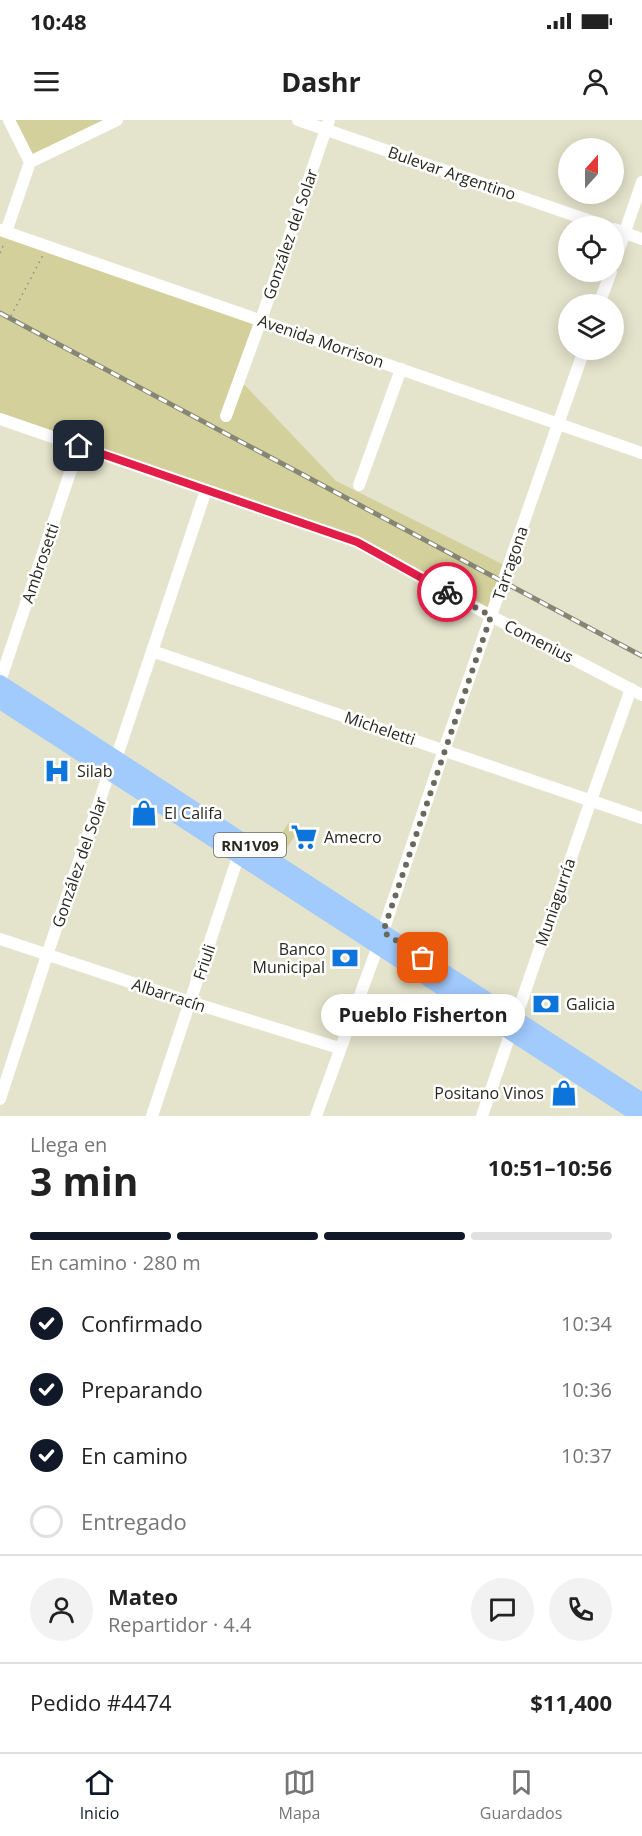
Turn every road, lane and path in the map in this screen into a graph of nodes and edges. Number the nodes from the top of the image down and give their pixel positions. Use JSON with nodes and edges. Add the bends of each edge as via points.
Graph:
{"nodes":[{"id":1,"x":9,"y":120,"type":"edge"},
{"id":2,"x":117,"y":120,"type":"edge"},
{"id":3,"x":298,"y":120,"type":"edge"},
{"id":4,"x":327,"y":125,"type":"edge"},
{"id":5,"x":30,"y":162,"type":"junction"},
{"id":6,"x":642,"y":182,"type":"edge"},
{"id":7,"x":577,"y":216,"type":"edge"},
{"id":8,"x":624,"y":220,"type":"edge"},
{"id":9,"x":3,"y":231,"type":"edge"},
{"id":10,"x":624,"y":233,"type":"edge"},
{"id":11,"x":642,"y":239,"type":"edge"},
{"id":12,"x":48,"y":246,"type":"junction"},
{"id":13,"x":10,"y":316,"type":"dead end"},
{"id":14,"x":261,"y":320,"type":"junction"},
{"id":15,"x":580,"y":360,"type":"edge"},
{"id":16,"x":400,"y":369,"type":"junction"},
{"id":17,"x":226,"y":416,"type":"dead end"},
{"id":18,"x":0,"y":419,"type":"edge"},
{"id":19,"x":558,"y":424,"type":"junction"},
{"id":20,"x":79,"y":446,"type":"junction"},
{"id":21,"x":642,"y":453,"type":"edge"},
{"id":22,"x":358,"y":485,"type":"dead end"},
{"id":23,"x":206,"y":490,"type":"junction"},
{"id":24,"x":491,"y":616,"type":"junction"},
{"id":25,"x":152,"y":651,"type":"junction"},
{"id":26,"x":0,"y":682,"type":"edge"},
{"id":27,"x":637,"y":692,"type":"edge"},
{"id":28,"x":0,"y":701,"type":"edge"},
{"id":29,"x":444,"y":750,"type":"junction"},
{"id":30,"x":113,"y":766,"type":"junction"},
{"id":31,"x":591,"y":800,"type":"junction"},
{"id":32,"x":642,"y":818,"type":"edge"},
{"id":33,"x":241,"y":848,"type":"junction"},
{"id":34,"x":0,"y":939,"type":"edge"},
{"id":35,"x":380,"y":939,"type":"junction"},
{"id":36,"x":47,"y":955,"type":"junction"},
{"id":37,"x":190,"y":1002,"type":"junction"},
{"id":38,"x":513,"y":1025,"type":"junction"},
{"id":39,"x":339,"y":1048,"type":"junction"},
{"id":40,"x":0,"y":1099,"type":"edge"},
{"id":41,"x":642,"y":1101,"type":"edge"},
{"id":42,"x":152,"y":1116,"type":"edge"},
{"id":43,"x":316,"y":1116,"type":"edge"},
{"id":44,"x":482,"y":1116,"type":"edge"},
{"id":45,"x":640,"y":1116,"type":"edge"}],
"edges":[{"from":1,"to":5,"type":"street"},
{"from":2,"to":5,"type":"street"},
{"from":3,"to":4,"type":"street","name":"Bulevar Argentino"},
{"from":4,"to":7,"type":"street","name":"Bulevar Argentino"},
{"from":4,"to":14,"type":"street","name":"González del Solar"},
{"from":5,"to":9,"type":"street"},
{"from":6,"to":8,"type":"street"},
{"from":9,"to":12,"type":"street","name":"Avenida Morrison"},
{"from":10,"to":11,"type":"street"},
{"from":12,"to":13,"type":"path"},
{"from":12,"to":14,"type":"street","name":"Avenida Morrison"},
{"from":14,"to":16,"type":"street","name":"Avenida Morrison"},
{"from":14,"to":17,"type":"street","name":"González del Solar"},
{"from":15,"to":19,"type":"street","name":"Tarragona"},
{"from":16,"to":19,"type":"street","name":"Avenida Morrison"},
{"from":16,"to":22,"type":"street"},
{"from":18,"to":20,"type":"street","name":"Comenius"},
{"from":19,"to":21,"type":"street","name":"Avenida Morrison"},
{"from":19,"to":24,"type":"street","name":"Tarragona"},
{"from":20,"to":23,"type":"street","name":"Comenius"},
{"from":20,"to":26,"type":"street","name":"Ambrosetti"},
{"from":23,"to":24,"type":"street","name":"Comenius","via":[[357,542]]},
{"from":23,"to":25,"type":"street","name":"González del Solar"},
{"from":24,"to":27,"type":"street","name":"Comenius"},
{"from":24,"to":29,"type":"street","name":"Tarragona"},
{"from":25,"to":29,"type":"street","name":"Micheletti"},
{"from":25,"to":30,"type":"street","name":"González del Solar"},
{"from":26,"to":30,"type":"main road","number":"RN1V09"},
{"from":27,"to":31,"type":"street","name":"Muniagurría"},
{"from":28,"to":30,"type":"main road","number":"RN1V09"},
{"from":29,"to":31,"type":"street","name":"Micheletti"},
{"from":29,"to":35,"type":"street","name":"Tarragona"},
{"from":30,"to":33,"type":"main road","number":"RN1V09"},
{"from":30,"to":36,"type":"street","name":"González del Solar"},
{"from":31,"to":32,"type":"street","name":"Micheletti"},
{"from":31,"to":38,"type":"street","name":"Muniagurría"},
{"from":33,"to":35,"type":"main road","number":"RN1V09"},
{"from":33,"to":37,"type":"street","name":"Friuli"},
{"from":34,"to":36,"type":"street","name":"Albarracín"},
{"from":35,"to":38,"type":"main road","number":"RN1V09"},
{"from":35,"to":39,"type":"street","name":"Tarragona"},
{"from":36,"to":37,"type":"street","name":"Albarracín"},
{"from":36,"to":40,"type":"street","name":"González del Solar"},
{"from":37,"to":39,"type":"street","name":"Albarracín"},
{"from":37,"to":42,"type":"street","name":"Friuli"},
{"from":38,"to":41,"type":"main road","number":"RN1V09"},
{"from":38,"to":44,"type":"street","name":"Muniagurría"},
{"from":38,"to":45,"type":"main road","number":"RN1V09"},
{"from":39,"to":43,"type":"street","name":"Tarragona"}]}
